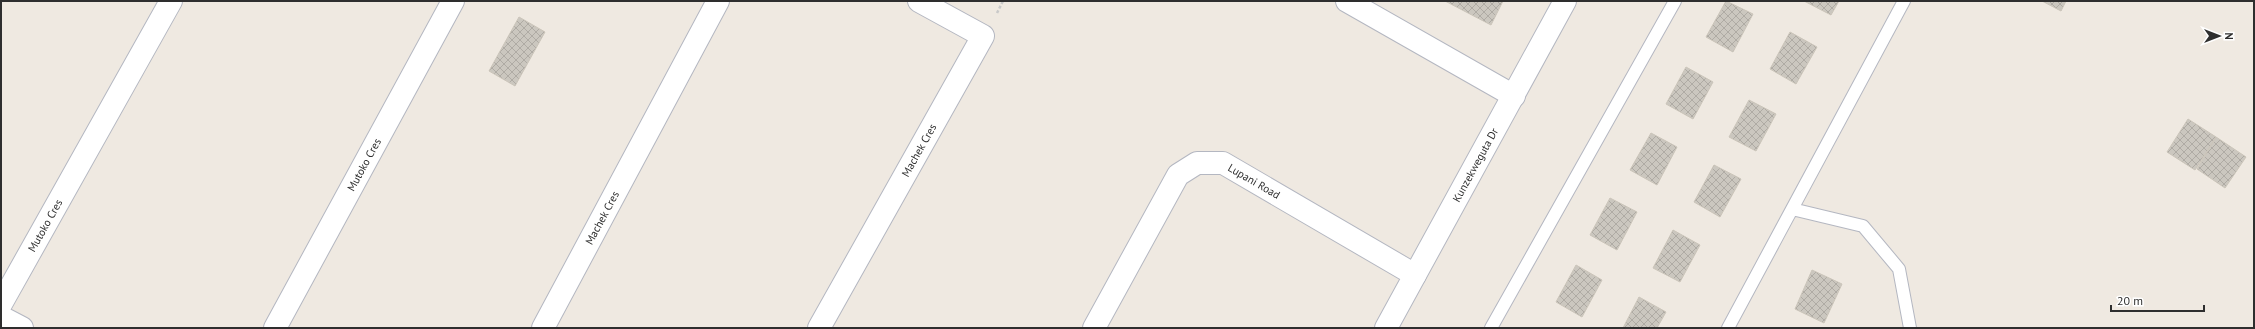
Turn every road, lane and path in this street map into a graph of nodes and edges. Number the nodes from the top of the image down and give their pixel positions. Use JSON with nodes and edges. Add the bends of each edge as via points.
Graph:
{"nodes":[{"id":1,"x":171,"y":1,"type":"edge"},
{"id":2,"x":453,"y":1,"type":"edge"},
{"id":3,"x":718,"y":1,"type":"edge"},
{"id":4,"x":919,"y":1,"type":"edge"},
{"id":5,"x":1347,"y":1,"type":"edge"},
{"id":6,"x":1565,"y":1,"type":"edge"},
{"id":7,"x":1675,"y":1,"type":"edge"},
{"id":8,"x":1904,"y":1,"type":"edge"},
{"id":9,"x":1514,"y":96,"type":"junction"},
{"id":10,"x":1792,"y":209,"type":"junction"},
{"id":11,"x":1416,"y":275,"type":"junction"},
{"id":12,"x":1,"y":304,"type":"edge"},
{"id":13,"x":1,"y":317,"type":"edge"},
{"id":14,"x":22,"y":328,"type":"edge"},
{"id":15,"x":275,"y":328,"type":"edge"},
{"id":16,"x":543,"y":328,"type":"edge"},
{"id":17,"x":819,"y":328,"type":"edge"},
{"id":18,"x":1094,"y":328,"type":"edge"},
{"id":19,"x":1386,"y":328,"type":"edge"},
{"id":20,"x":1491,"y":328,"type":"edge"},
{"id":21,"x":1728,"y":328,"type":"edge"},
{"id":22,"x":1910,"y":328,"type":"edge"}],
"edges":[{"from":1,"to":12,"type":"street","name":"Mutoko Cres"},
{"from":2,"to":15,"type":"street","name":"Mutoko Cres"},
{"from":3,"to":16,"type":"street","name":"Machek Cres"},
{"from":4,"to":17,"type":"street","name":"Machek Cres","via":[[983,36]]},
{"from":5,"to":9,"type":"street"},
{"from":6,"to":9,"type":"street","name":"Kunzekweguta Dr"},
{"from":7,"to":20,"type":"lane"},
{"from":8,"to":10,"type":"lane"},
{"from":9,"to":11,"type":"street","name":"Kunzekweguta Dr"},
{"from":10,"to":21,"type":"lane"},
{"from":10,"to":22,"type":"lane","via":[[1863,226],[1899,269]]},
{"from":11,"to":18,"type":"street","name":"Lupani Road","via":[[1223,163],[1197,163],[1178,175]]},
{"from":11,"to":19,"type":"street","name":"Kunzekweguta Dr"},
{"from":13,"to":14,"type":"street"}]}
